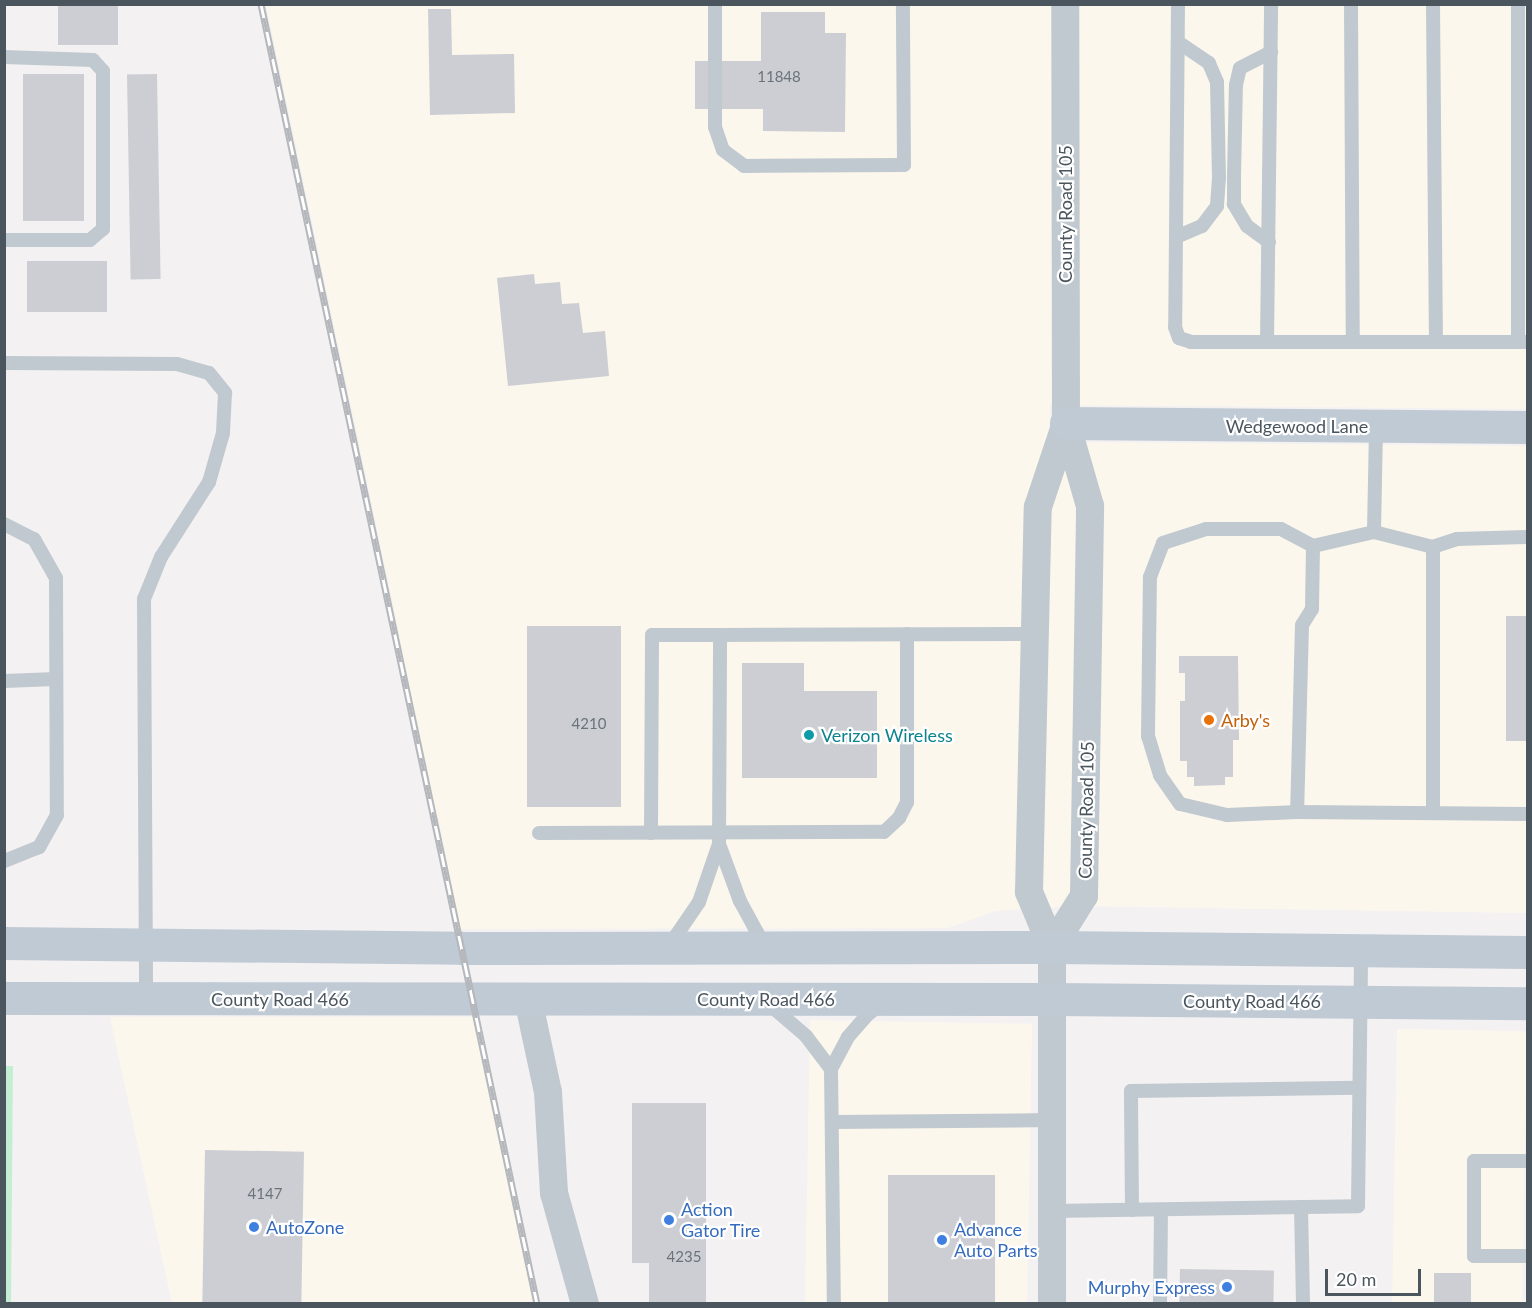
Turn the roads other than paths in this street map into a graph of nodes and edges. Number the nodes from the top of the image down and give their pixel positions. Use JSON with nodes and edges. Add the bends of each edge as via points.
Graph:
{"nodes":[{"id":1,"x":715,"y":4,"type":"edge"},
{"id":2,"x":903,"y":4,"type":"edge"},
{"id":3,"x":1065,"y":4,"type":"edge"},
{"id":4,"x":1178,"y":4,"type":"edge"},
{"id":5,"x":1271,"y":4,"type":"edge"},
{"id":6,"x":1351,"y":4,"type":"edge"},
{"id":7,"x":1433,"y":4,"type":"edge"},
{"id":8,"x":1518,"y":4,"type":"edge"},
{"id":9,"x":1178,"y":42,"type":"junction"},
{"id":10,"x":1271,"y":52,"type":"junction"},
{"id":11,"x":4,"y":57,"type":"edge"},
{"id":12,"x":1176,"y":237,"type":"junction"},
{"id":13,"x":4,"y":240,"type":"edge"},
{"id":14,"x":1269,"y":242,"type":"junction"},
{"id":15,"x":1267,"y":342,"type":"junction"},
{"id":16,"x":1353,"y":342,"type":"junction"},
{"id":17,"x":1436,"y":342,"type":"junction"},
{"id":18,"x":1523,"y":342,"type":"edge"},
{"id":19,"x":4,"y":363,"type":"edge"},
{"id":20,"x":1066,"y":423,"type":"junction"},
{"id":21,"x":1376,"y":426,"type":"junction"},
{"id":22,"x":1527,"y":428,"type":"edge"},
{"id":23,"x":4,"y":524,"type":"edge"},
{"id":24,"x":1374,"y":532,"type":"junction"},
{"id":25,"x":1527,"y":537,"type":"edge"},
{"id":26,"x":1313,"y":546,"type":"junction"},
{"id":27,"x":1433,"y":547,"type":"junction"},
{"id":28,"x":907,"y":634,"type":"junction"},
{"id":29,"x":1035,"y":634,"type":"junction"},
{"id":30,"x":720,"y":635,"type":"junction"},
{"id":31,"x":56,"y":679,"type":"junction"},
{"id":32,"x":4,"y":681,"type":"edge"},
{"id":33,"x":1297,"y":812,"type":"junction"},
{"id":34,"x":1433,"y":813,"type":"junction"},
{"id":35,"x":1527,"y":814,"type":"edge"},
{"id":36,"x":539,"y":833,"type":"dead end"},
{"id":37,"x":651,"y":833,"type":"junction"},
{"id":38,"x":719,"y":838,"type":"junction"},
{"id":39,"x":4,"y":861,"type":"edge"},
{"id":40,"x":4,"y":943,"type":"edge"},
{"id":41,"x":148,"y":944,"type":"junction"},
{"id":42,"x":669,"y":947,"type":"junction"},
{"id":43,"x":765,"y":947,"type":"junction"},
{"id":44,"x":1052,"y":947,"type":"junction"},
{"id":45,"x":1361,"y":950,"type":"junction"},
{"id":46,"x":1527,"y":952,"type":"edge"},
{"id":47,"x":4,"y":998,"type":"edge"},
{"id":48,"x":146,"y":998,"type":"junction"},
{"id":49,"x":528,"y":999,"type":"junction"},
{"id":50,"x":761,"y":999,"type":"junction"},
{"id":51,"x":889,"y":999,"type":"junction"},
{"id":52,"x":1052,"y":999,"type":"junction"},
{"id":53,"x":1360,"y":1002,"type":"junction"},
{"id":54,"x":1527,"y":1003,"type":"edge"},
{"id":55,"x":831,"y":1068,"type":"junction"},
{"id":56,"x":1359,"y":1088,"type":"junction"},
{"id":57,"x":1052,"y":1120,"type":"junction"},
{"id":58,"x":833,"y":1122,"type":"junction"},
{"id":59,"x":1527,"y":1161,"type":"edge"},
{"id":60,"x":1301,"y":1208,"type":"junction"},
{"id":61,"x":1132,"y":1210,"type":"junction"},
{"id":62,"x":1161,"y":1210,"type":"junction"},
{"id":63,"x":1052,"y":1211,"type":"junction"},
{"id":64,"x":1527,"y":1256,"type":"edge"},
{"id":65,"x":585,"y":1304,"type":"edge"},
{"id":66,"x":834,"y":1304,"type":"edge"},
{"id":67,"x":1052,"y":1304,"type":"edge"},
{"id":68,"x":1160,"y":1304,"type":"edge"},
{"id":69,"x":1303,"y":1304,"type":"edge"}],
"edges":[{"from":1,"to":2,"type":"lane","via":[[715,128],[723,150],[744,166],[904,165]]},
{"from":3,"to":20,"type":"street","name":"County Road 105"},
{"from":4,"to":9,"type":"lane"},
{"from":5,"to":10,"type":"lane"},
{"from":6,"to":16,"type":"lane"},
{"from":7,"to":17,"type":"lane"},
{"from":8,"to":18,"type":"lane"},
{"from":9,"to":12,"type":"lane"},
{"from":9,"to":12,"type":"lane","via":[[1209,63],[1217,82],[1219,178],[1217,206],[1202,226]]},
{"from":10,"to":14,"type":"lane"},
{"from":10,"to":14,"type":"lane","via":[[1240,68],[1236,85],[1234,177],[1234,204],[1247,226]]},
{"from":11,"to":13,"type":"lane","via":[[93,60],[103,71],[103,229],[90,240]]},
{"from":12,"to":15,"type":"lane","via":[[1175,327],[1179,338],[1191,342]]},
{"from":14,"to":15,"type":"lane"},
{"from":15,"to":16,"type":"lane"},
{"from":16,"to":17,"type":"lane"},
{"from":17,"to":18,"type":"lane"},
{"from":19,"to":41,"type":"lane","via":[[177,364],[209,373],[225,393],[223,433],[209,482],[161,557],[144,598]]},
{"from":20,"to":21,"type":"main road","name":"Wedgewood Lane"},
{"from":20,"to":29,"type":"street","name":"County Road 105","via":[[1038,507]]},
{"from":20,"to":44,"type":"street","name":"County Road 105","via":[[1090,506],[1084,896]]},
{"from":21,"to":22,"type":"main road","name":"Wedgewood Lane"},
{"from":21,"to":24,"type":"lane"},
{"from":23,"to":31,"type":"lane","via":[[34,539],[56,578]]},
{"from":24,"to":26,"type":"lane"},
{"from":24,"to":27,"type":"lane"},
{"from":25,"to":27,"type":"lane","via":[[1457,539]]},
{"from":26,"to":33,"type":"lane","via":[[1311,609],[1302,625]]},
{"from":26,"to":33,"type":"lane","via":[[1281,529],[1206,529],[1163,543],[1150,577],[1148,736],[1160,775],[1180,804],[1227,815]]},
{"from":27,"to":34,"type":"lane"},
{"from":28,"to":29,"type":"lane"},
{"from":28,"to":30,"type":"lane"},
{"from":28,"to":38,"type":"lane","via":[[907,802],[899,818],[884,832]]},
{"from":29,"to":44,"type":"street","name":"County Road 105","via":[[1029,892]]},
{"from":30,"to":37,"type":"lane","via":[[652,635]]},
{"from":30,"to":38,"type":"lane"},
{"from":31,"to":32,"type":"lane"},
{"from":31,"to":39,"type":"lane","via":[[57,815],[39,847]]},
{"from":33,"to":34,"type":"lane"},
{"from":34,"to":35,"type":"lane"},
{"from":36,"to":37,"type":"lane"},
{"from":37,"to":38,"type":"lane"},
{"from":38,"to":42,"type":"lane","via":[[699,903]]},
{"from":38,"to":43,"type":"lane","via":[[740,901]]},
{"from":40,"to":41,"type":"main road"},
{"from":41,"to":42,"type":"main road"},
{"from":41,"to":48,"type":"lane"},
{"from":42,"to":43,"type":"main road"},
{"from":43,"to":44,"type":"main road"},
{"from":44,"to":45,"type":"main road"},
{"from":44,"to":52,"type":"street"},
{"from":45,"to":46,"type":"main road"},
{"from":45,"to":53,"type":"lane"},
{"from":47,"to":48,"type":"main road","name":"County Road 466"},
{"from":48,"to":49,"type":"main road","name":"County Road 466"},
{"from":49,"to":50,"type":"main road","name":"County Road 466"},
{"from":49,"to":65,"type":"street","via":[[548,1092],[554,1193]]},
{"from":50,"to":51,"type":"main road","name":"County Road 466"},
{"from":50,"to":55,"type":"lane","via":[[784,1015]]},
{"from":51,"to":52,"type":"main road","name":"County Road 466"},
{"from":51,"to":55,"type":"lane","via":[[867,1015],[848,1037]]},
{"from":52,"to":53,"type":"main road","name":"County Road 466"},
{"from":52,"to":57,"type":"street"},
{"from":53,"to":54,"type":"main road","name":"County Road 466"},
{"from":53,"to":56,"type":"lane"},
{"from":55,"to":58,"type":"lane"},
{"from":56,"to":60,"type":"lane","via":[[1358,1206]]},
{"from":56,"to":61,"type":"lane","via":[[1131,1091]]},
{"from":57,"to":58,"type":"lane"},
{"from":57,"to":63,"type":"street"},
{"from":58,"to":66,"type":"lane"},
{"from":59,"to":64,"type":"lane","via":[[1474,1161],[1474,1256]]},
{"from":60,"to":62,"type":"lane"},
{"from":60,"to":69,"type":"lane"},
{"from":61,"to":62,"type":"lane"},
{"from":61,"to":63,"type":"lane"},
{"from":62,"to":68,"type":"lane"},
{"from":63,"to":67,"type":"street"}]}
